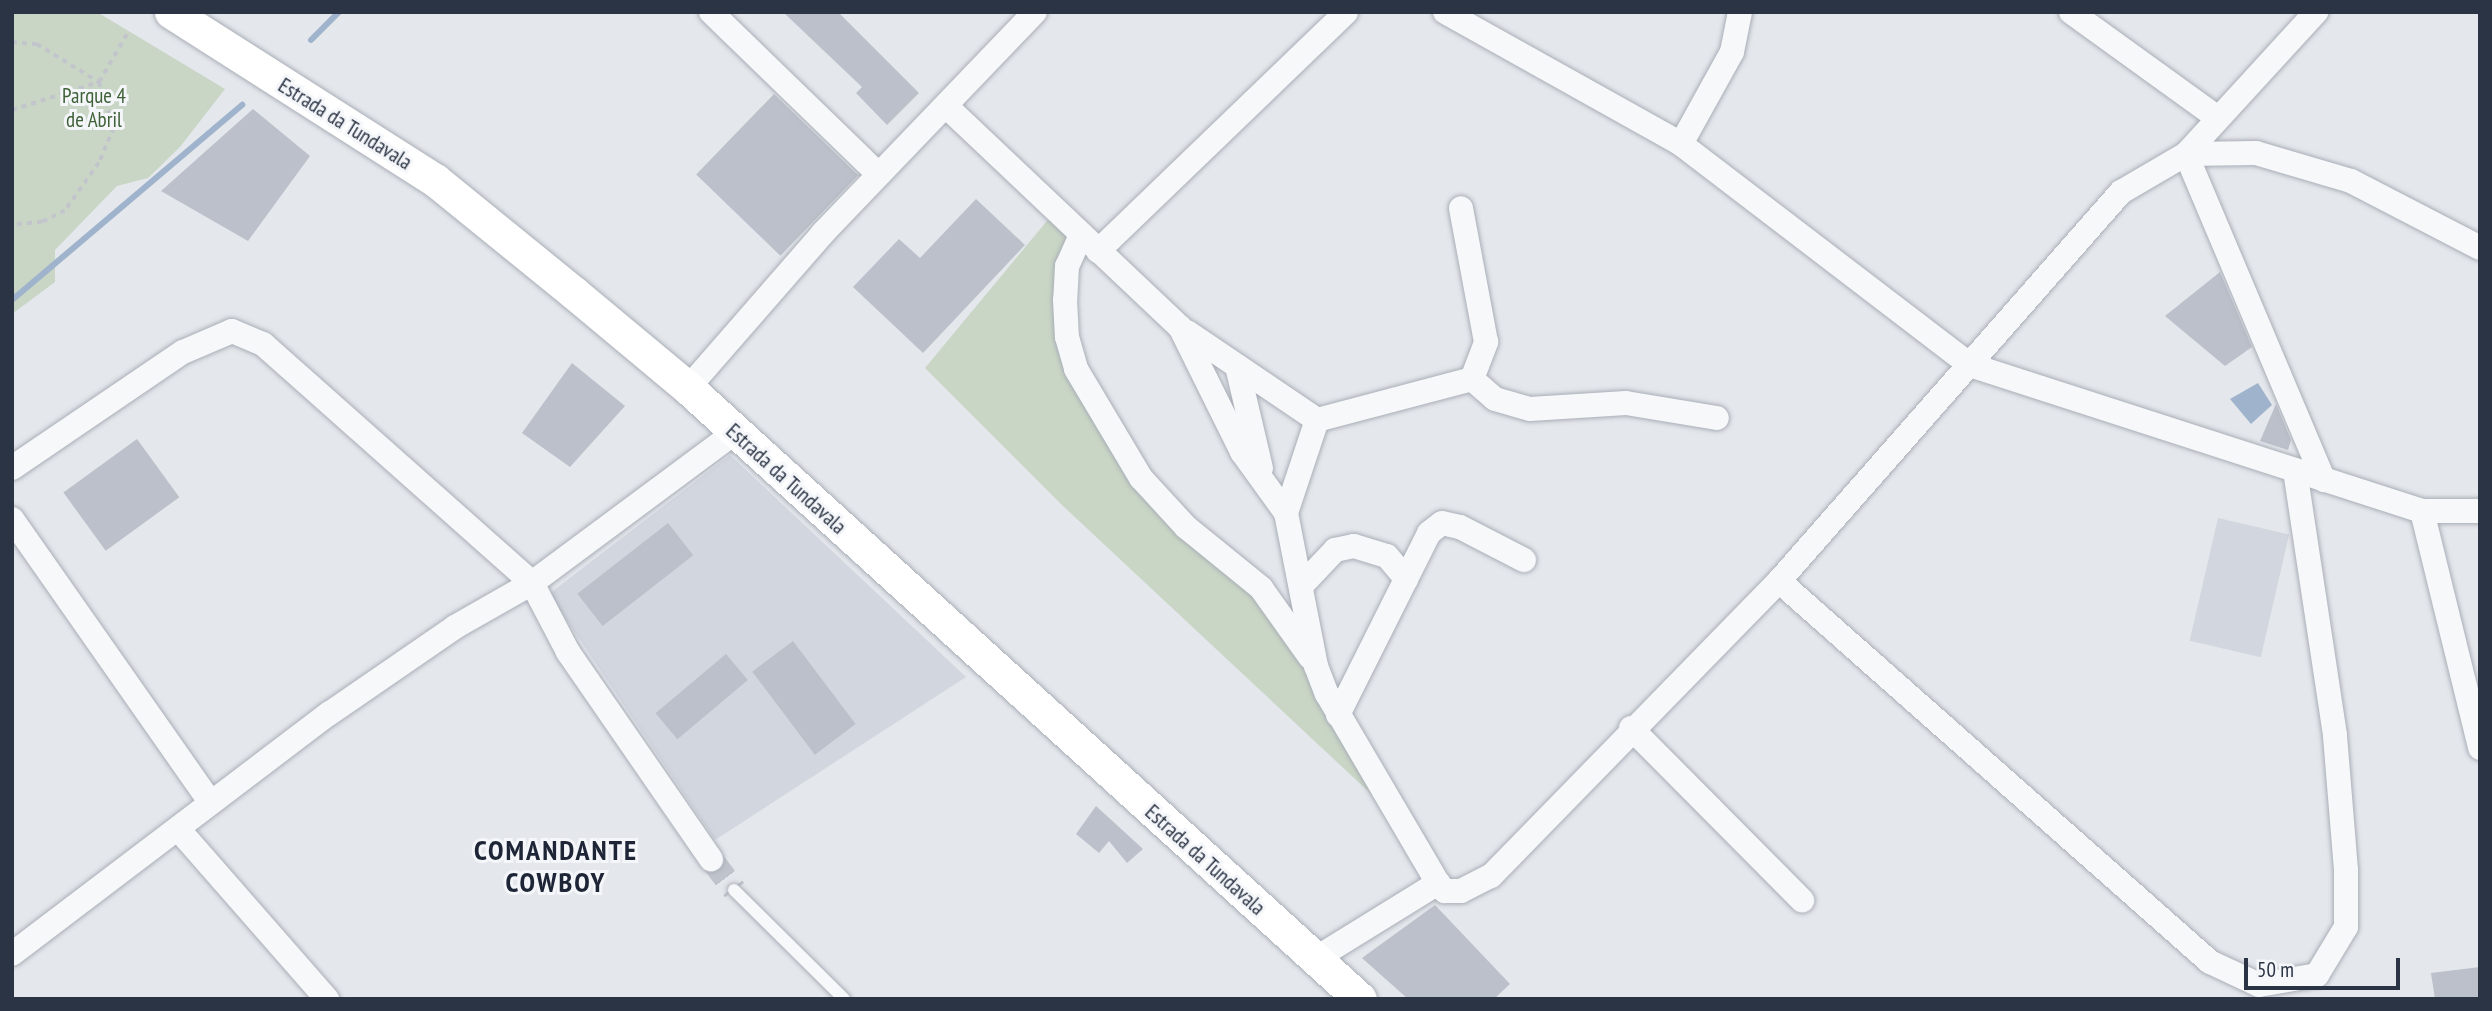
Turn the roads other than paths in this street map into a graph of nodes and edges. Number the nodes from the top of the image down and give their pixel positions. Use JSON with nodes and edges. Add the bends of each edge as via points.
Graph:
{"nodes":[{"id":1,"x":171,"y":12,"type":"edge"},
{"id":2,"x":711,"y":12,"type":"edge"},
{"id":3,"x":1035,"y":12,"type":"edge"},
{"id":4,"x":1346,"y":12,"type":"edge"},
{"id":5,"x":1445,"y":12,"type":"edge"},
{"id":6,"x":1740,"y":12,"type":"edge"},
{"id":7,"x":2071,"y":12,"type":"edge"},
{"id":8,"x":2316,"y":12,"type":"edge"},
{"id":9,"x":946,"y":106,"type":"junction"},
{"id":10,"x":2218,"y":118,"type":"junction"},
{"id":11,"x":1681,"y":144,"type":"junction"},
{"id":12,"x":2186,"y":154,"type":"junction"},
{"id":13,"x":878,"y":174,"type":"junction"},
{"id":14,"x":1461,"y":208,"type":"dead end"},
{"id":15,"x":1089,"y":243,"type":"junction"},
{"id":16,"x":2480,"y":248,"type":"edge"},
{"id":17,"x":1180,"y":327,"type":"junction"},
{"id":18,"x":1970,"y":365,"type":"junction"},
{"id":19,"x":1237,"y":366,"type":"junction"},
{"id":20,"x":1472,"y":379,"type":"junction"},
{"id":21,"x":688,"y":388,"type":"junction"},
{"id":22,"x":1717,"y":418,"type":"dead end"},
{"id":23,"x":1317,"y":420,"type":"junction"},
{"id":24,"x":734,"y":433,"type":"junction"},
{"id":25,"x":12,"y":468,"type":"edge"},
{"id":26,"x":2295,"y":470,"type":"junction"},
{"id":27,"x":2324,"y":480,"type":"junction"},
{"id":28,"x":1264,"y":482,"type":"junction"},
{"id":29,"x":2422,"y":511,"type":"junction"},
{"id":30,"x":2480,"y":511,"type":"edge"},
{"id":31,"x":1286,"y":513,"type":"junction"},
{"id":32,"x":12,"y":519,"type":"edge"},
{"id":33,"x":1524,"y":560,"type":"dead end"},
{"id":34,"x":1406,"y":579,"type":"junction"},
{"id":35,"x":1779,"y":581,"type":"junction"},
{"id":36,"x":532,"y":583,"type":"junction"},
{"id":37,"x":1301,"y":586,"type":"junction"},
{"id":38,"x":1316,"y":666,"type":"junction"},
{"id":39,"x":1338,"y":715,"type":"junction"},
{"id":40,"x":1631,"y":728,"type":"junction"},
{"id":41,"x":2480,"y":747,"type":"edge"},
{"id":42,"x":211,"y":802,"type":"junction"},
{"id":43,"x":179,"y":830,"type":"junction"},
{"id":44,"x":711,"y":859,"type":"tunnel mouth"},
{"id":45,"x":1438,"y":883,"type":"junction"},
{"id":46,"x":734,"y":890,"type":"tunnel mouth"},
{"id":47,"x":1802,"y":900,"type":"dead end"},
{"id":48,"x":13,"y":951,"type":"edge"},
{"id":49,"x":1315,"y":959,"type":"junction"},
{"id":50,"x":327,"y":999,"type":"edge"},
{"id":51,"x":844,"y":999,"type":"edge"},
{"id":52,"x":1360,"y":999,"type":"edge"}],
"edges":[{"from":1,"to":21,"type":"main road","name":"Estrada da Tundavala","via":[[435,180]]},
{"from":2,"to":13,"type":"street"},
{"from":3,"to":9,"type":"street"},
{"from":4,"to":15,"type":"street"},
{"from":5,"to":11,"type":"street"},
{"from":6,"to":11,"type":"street","via":[[1732,52]]},
{"from":7,"to":10,"type":"street"},
{"from":8,"to":10,"type":"street"},
{"from":9,"to":13,"type":"street"},
{"from":9,"to":15,"type":"street"},
{"from":10,"to":12,"type":"street"},
{"from":11,"to":18,"type":"street"},
{"from":12,"to":16,"type":"street","via":[[2256,153],[2351,181]]},
{"from":12,"to":18,"type":"street","via":[[2121,192]]},
{"from":12,"to":27,"type":"street"},
{"from":13,"to":21,"type":"street"},
{"from":14,"to":20,"type":"street","via":[[1486,342]]},
{"from":15,"to":17,"type":"street"},
{"from":15,"to":38,"type":"street","via":[[1068,266],[1067,337],[1076,369],[1142,478],[1186,527],[1261,589]]},
{"from":17,"to":19,"type":"street"},
{"from":17,"to":28,"type":"street","via":[[1242,452]]},
{"from":18,"to":26,"type":"street"},
{"from":18,"to":35,"type":"street"},
{"from":19,"to":23,"type":"street"},
{"from":19,"to":28,"type":"street"},
{"from":20,"to":22,"type":"street","via":[[1495,398],[1531,409],[1626,403]]},
{"from":20,"to":23,"type":"street"},
{"from":21,"to":24,"type":"main road","name":"Estrada da Tundavala"},
{"from":23,"to":31,"type":"street"},
{"from":24,"to":36,"type":"street"},
{"from":24,"to":49,"type":"main road","name":"Estrada da Tundavala"},
{"from":25,"to":36,"type":"street","via":[[183,352],[232,331],[263,344]]},
{"from":26,"to":27,"type":"street"},
{"from":26,"to":35,"type":"street","via":[[2335,735],[2346,870],[2346,927],[2317,975],[2259,985],[2210,962]]},
{"from":27,"to":29,"type":"street"},
{"from":28,"to":31,"type":"street"},
{"from":29,"to":30,"type":"street"},
{"from":29,"to":41,"type":"street"},
{"from":31,"to":37,"type":"street"},
{"from":32,"to":42,"type":"street"},
{"from":33,"to":34,"type":"street","via":[[1489,538],[1442,523],[1429,533]]},
{"from":34,"to":37,"type":"street","via":[[1387,556],[1354,546],[1335,550]]},
{"from":34,"to":39,"type":"street"},
{"from":35,"to":40,"type":"street"},
{"from":36,"to":42,"type":"street","via":[[455,627]]},
{"from":36,"to":44,"type":"street","via":[[568,652]]},
{"from":37,"to":38,"type":"street"},
{"from":38,"to":39,"type":"street"},
{"from":39,"to":45,"type":"street"},
{"from":40,"to":45,"type":"street","via":[[1491,876],[1461,891],[1445,891]]},
{"from":40,"to":47,"type":"street"},
{"from":42,"to":43,"type":"street"},
{"from":43,"to":48,"type":"street"},
{"from":43,"to":50,"type":"street"},
{"from":45,"to":49,"type":"street"},
{"from":46,"to":51,"type":"lane"},
{"from":49,"to":52,"type":"main road","name":"Estrada da Tundavala"}]}
